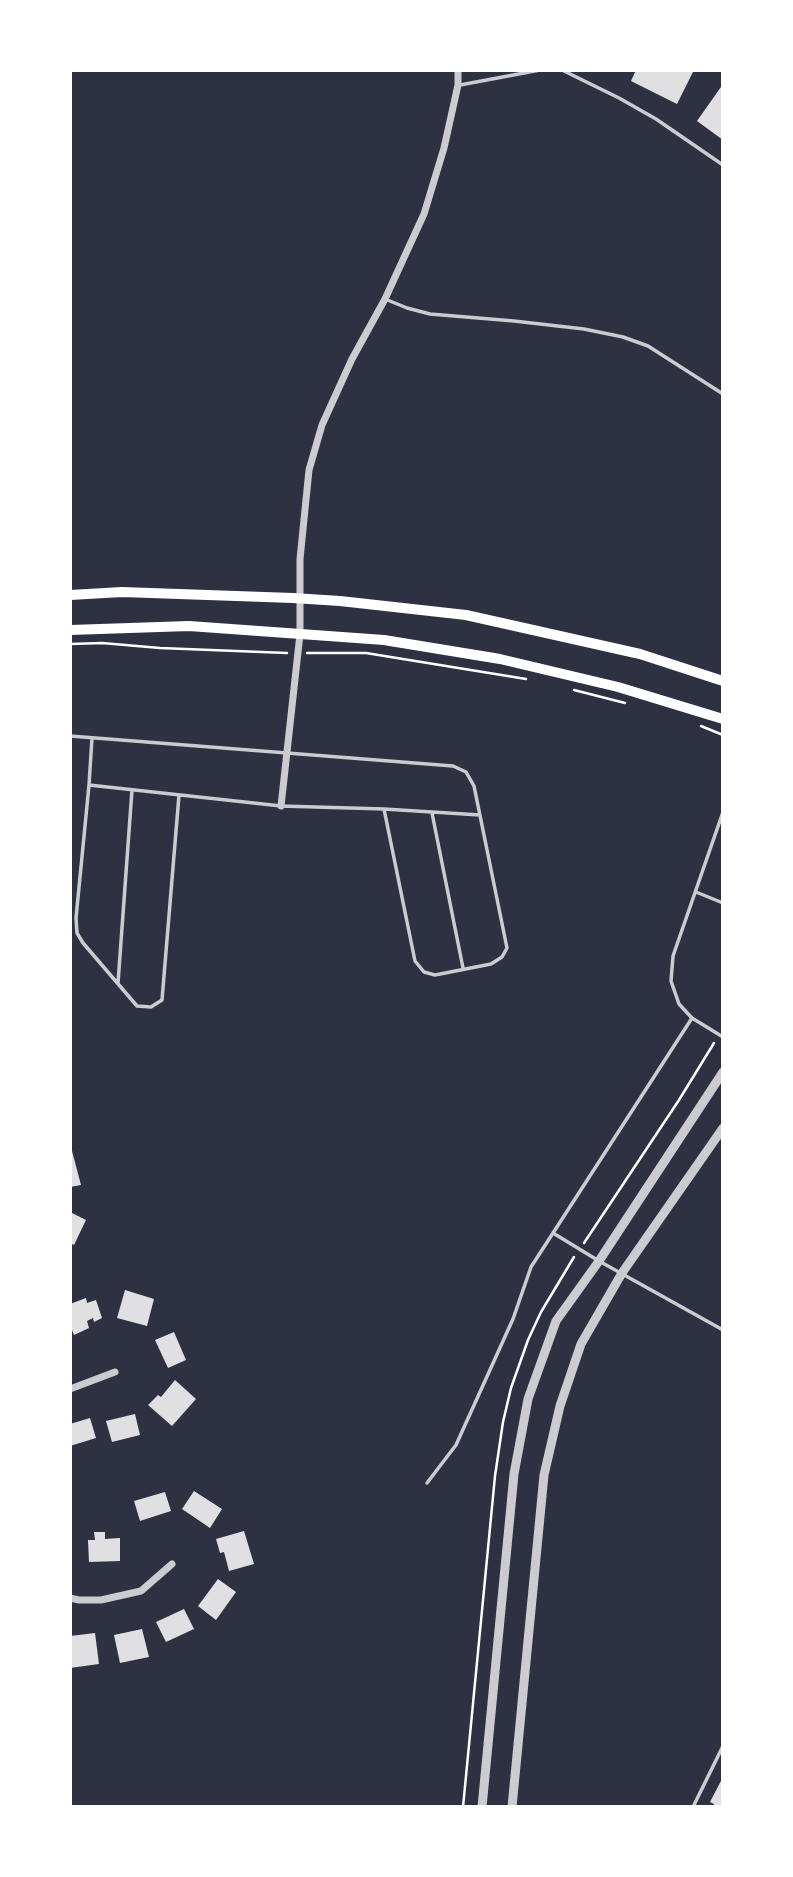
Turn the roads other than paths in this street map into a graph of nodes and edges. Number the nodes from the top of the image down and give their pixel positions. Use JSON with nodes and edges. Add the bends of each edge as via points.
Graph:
{"nodes":[{"id":1,"x":458,"y":70,"type":"edge"},
{"id":2,"x":540,"y":70,"type":"edge"},
{"id":3,"x":562,"y":70,"type":"edge"},
{"id":4,"x":458,"y":85,"type":"junction"},
{"id":5,"x":723,"y":165,"type":"edge"},
{"id":6,"x":385,"y":299,"type":"junction"},
{"id":7,"x":723,"y":394,"type":"edge"},
{"id":8,"x":70,"y":595,"type":"edge"},
{"id":9,"x":297,"y":598,"type":"junction"},
{"id":10,"x":70,"y":630,"type":"edge"},
{"id":11,"x":298,"y":634,"type":"junction"},
{"id":12,"x":723,"y":681,"type":"edge"},
{"id":13,"x":723,"y":719,"type":"edge"},
{"id":14,"x":70,"y":737,"type":"edge"},
{"id":15,"x":93,"y":738,"type":"junction"},
{"id":16,"x":287,"y":754,"type":"junction"},
{"id":17,"x":89,"y":785,"type":"junction"},
{"id":18,"x":132,"y":790,"type":"junction"},
{"id":19,"x":179,"y":795,"type":"junction"},
{"id":20,"x":281,"y":806,"type":"junction"},
{"id":21,"x":384,"y":810,"type":"junction"},
{"id":22,"x":723,"y":812,"type":"edge"},
{"id":23,"x":432,"y":813,"type":"junction"},
{"id":24,"x":480,"y":816,"type":"junction"},
{"id":25,"x":695,"y":892,"type":"junction"},
{"id":26,"x":723,"y":903,"type":"edge"},
{"id":27,"x":463,"y":969,"type":"junction"},
{"id":28,"x":118,"y":984,"type":"junction"},
{"id":29,"x":692,"y":1018,"type":"junction"},
{"id":30,"x":721,"y":1036,"type":"edge"},
{"id":31,"x":723,"y":1072,"type":"edge"},
{"id":32,"x":723,"y":1128,"type":"edge"},
{"id":33,"x":553,"y":1233,"type":"junction"},
{"id":34,"x":599,"y":1261,"type":"junction"},
{"id":35,"x":622,"y":1273,"type":"junction"},
{"id":36,"x":723,"y":1330,"type":"edge"},
{"id":37,"x":115,"y":1372,"type":"dead end"},
{"id":38,"x":70,"y":1389,"type":"edge"},
{"id":39,"x":427,"y":1483,"type":"dead end"},
{"id":40,"x":172,"y":1564,"type":"dead end"},
{"id":41,"x":70,"y":1598,"type":"edge"},
{"id":42,"x":723,"y":1746,"type":"edge"},
{"id":43,"x":482,"y":1807,"type":"edge"},
{"id":44,"x":512,"y":1807,"type":"edge"},
{"id":45,"x":693,"y":1807,"type":"edge"}],
"edges":[{"from":1,"to":4,"type":"street"},
{"from":2,"to":4,"type":"lane"},
{"from":3,"to":5,"type":"lane","via":[[656,119]]},
{"from":4,"to":6,"type":"street","via":[[424,214]]},
{"from":6,"to":7,"type":"lane","via":[[430,314],[624,337],[648,346]]},
{"from":6,"to":9,"type":"street","via":[[322,425],[309,470]]},
{"from":8,"to":9,"type":"main road","via":[[122,592]]},
{"from":9,"to":11,"type":"street"},
{"from":9,"to":12,"type":"main road","via":[[466,615],[640,654]]},
{"from":10,"to":11,"type":"main road","via":[[189,626]]},
{"from":11,"to":13,"type":"main road","via":[[384,640],[500,659],[618,687]]},
{"from":11,"to":16,"type":"street"},
{"from":14,"to":15,"type":"lane"},
{"from":15,"to":16,"type":"lane"},
{"from":15,"to":17,"type":"lane"},
{"from":16,"to":20,"type":"street"},
{"from":16,"to":24,"type":"lane","via":[[453,766],[466,772],[474,786]]},
{"from":17,"to":18,"type":"lane"},
{"from":17,"to":28,"type":"lane","via":[[77,933]]},
{"from":18,"to":19,"type":"lane"},
{"from":18,"to":28,"type":"lane"},
{"from":19,"to":20,"type":"lane"},
{"from":19,"to":28,"type":"lane","via":[[162,1000],[151,1007],[137,1006]]},
{"from":20,"to":21,"type":"lane"},
{"from":21,"to":23,"type":"lane"},
{"from":21,"to":27,"type":"lane","via":[[415,961],[424,972],[435,975]]},
{"from":22,"to":25,"type":"lane"},
{"from":23,"to":24,"type":"lane"},
{"from":23,"to":27,"type":"lane"},
{"from":24,"to":27,"type":"lane","via":[[507,948],[491,964]]},
{"from":25,"to":26,"type":"lane"},
{"from":25,"to":29,"type":"lane","via":[[673,956],[671,981],[679,1004]]},
{"from":29,"to":30,"type":"lane"},
{"from":29,"to":33,"type":"lane"},
{"from":31,"to":34,"type":"street"},
{"from":32,"to":35,"type":"street"},
{"from":33,"to":34,"type":"lane"},
{"from":33,"to":39,"type":"lane","via":[[531,1267],[513,1319],[456,1445]]},
{"from":34,"to":35,"type":"lane"},
{"from":34,"to":43,"type":"street","via":[[556,1321],[528,1399],[514,1474]]},
{"from":35,"to":36,"type":"lane"},
{"from":35,"to":44,"type":"street","via":[[581,1344],[544,1475]]},
{"from":37,"to":38,"type":"street"},
{"from":40,"to":41,"type":"street","via":[[141,1591],[101,1600]]},
{"from":42,"to":45,"type":"lane"}]}
